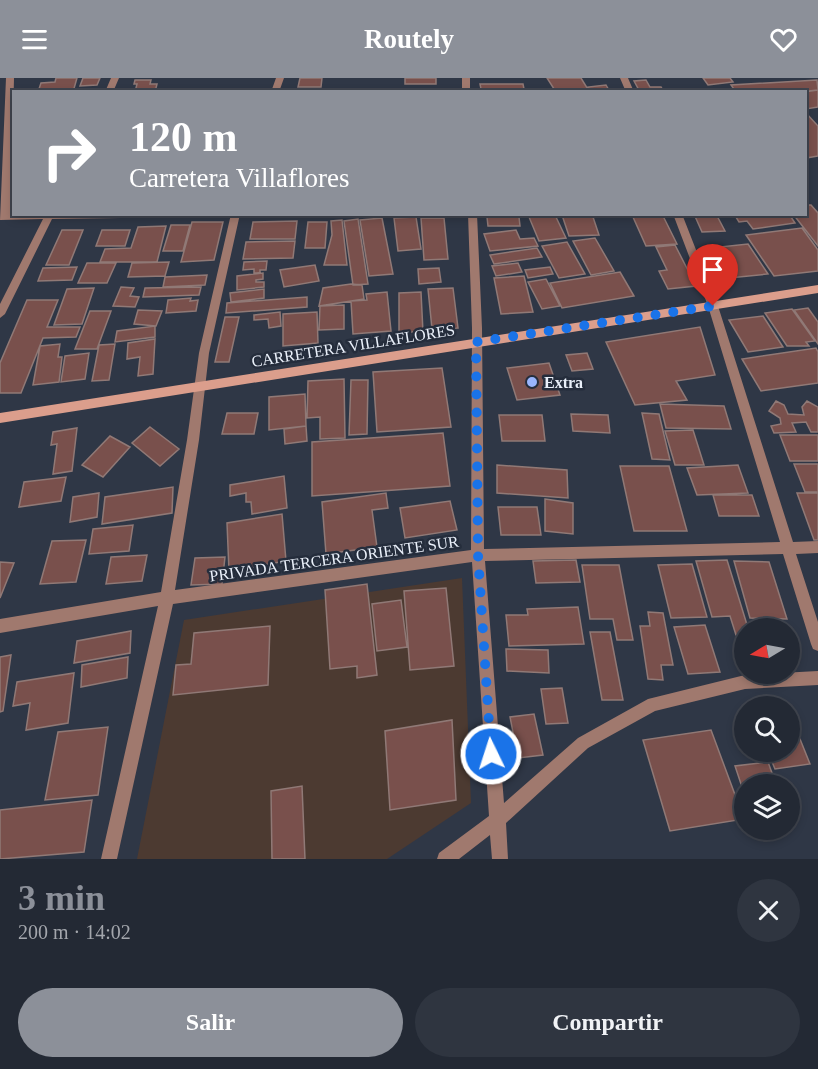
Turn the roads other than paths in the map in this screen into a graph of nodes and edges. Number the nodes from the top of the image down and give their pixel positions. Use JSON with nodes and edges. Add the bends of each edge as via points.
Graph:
{"nodes":[{"id":1,"x":10,"y":78,"type":"edge"},
{"id":2,"x":49,"y":216,"type":"edge"},
{"id":3,"x":236,"y":216,"type":"edge"},
{"id":4,"x":471,"y":216,"type":"edge"},
{"id":5,"x":678,"y":216,"type":"edge"},
{"id":6,"x":3,"y":217,"type":"edge"},
{"id":7,"x":818,"y":289,"type":"edge"},
{"id":8,"x":713,"y":306,"type":"junction"},
{"id":9,"x":0,"y":314,"type":"edge"},
{"id":10,"x":476,"y":342,"type":"junction"},
{"id":11,"x":200,"y":387,"type":"junction"},
{"id":12,"x":0,"y":418,"type":"edge"},
{"id":13,"x":787,"y":546,"type":"junction"},
{"id":14,"x":818,"y":548,"type":"edge"},
{"id":15,"x":478,"y":555,"type":"junction"},
{"id":16,"x":167,"y":598,"type":"junction"},
{"id":17,"x":0,"y":626,"type":"edge"},
{"id":18,"x":818,"y":644,"type":"edge"},
{"id":19,"x":818,"y":678,"type":"edge"},
{"id":20,"x":496,"y":820,"type":"junction"},
{"id":21,"x":109,"y":859,"type":"edge"},
{"id":22,"x":445,"y":859,"type":"edge"},
{"id":23,"x":500,"y":859,"type":"edge"}],
"edges":[{"from":1,"to":6,"type":"street"},
{"from":2,"to":6,"type":"street"},
{"from":2,"to":9,"type":"street"},
{"from":3,"to":11,"type":"street","via":[[204,353]]},
{"from":4,"to":10,"type":"street"},
{"from":5,"to":8,"type":"street"},
{"from":7,"to":8,"type":"main road","name":"CARRETERA VILLAFLORES"},
{"from":8,"to":10,"type":"main road","name":"CARRETERA VILLAFLORES"},
{"from":8,"to":13,"type":"street"},
{"from":10,"to":11,"type":"main road","name":"CARRETERA VILLAFLORES"},
{"from":10,"to":15,"type":"street"},
{"from":11,"to":12,"type":"main road","name":"CARRETERA VILLAFLORES"},
{"from":11,"to":16,"type":"street"},
{"from":13,"to":14,"type":"street","name":"PRIVADA TERCERA ORIENTE SUR"},
{"from":13,"to":15,"type":"street","name":"PRIVADA TERCERA ORIENTE SUR"},
{"from":13,"to":18,"type":"street"},
{"from":15,"to":16,"type":"street","name":"PRIVADA TERCERA ORIENTE SUR"},
{"from":15,"to":20,"type":"street"},
{"from":16,"to":17,"type":"street","name":"PRIVADA TERCERA ORIENTE SUR"},
{"from":16,"to":21,"type":"street"},
{"from":19,"to":20,"type":"street","via":[[745,682],[653,704],[583,743]]},
{"from":20,"to":22,"type":"street"},
{"from":20,"to":23,"type":"street"}]}
